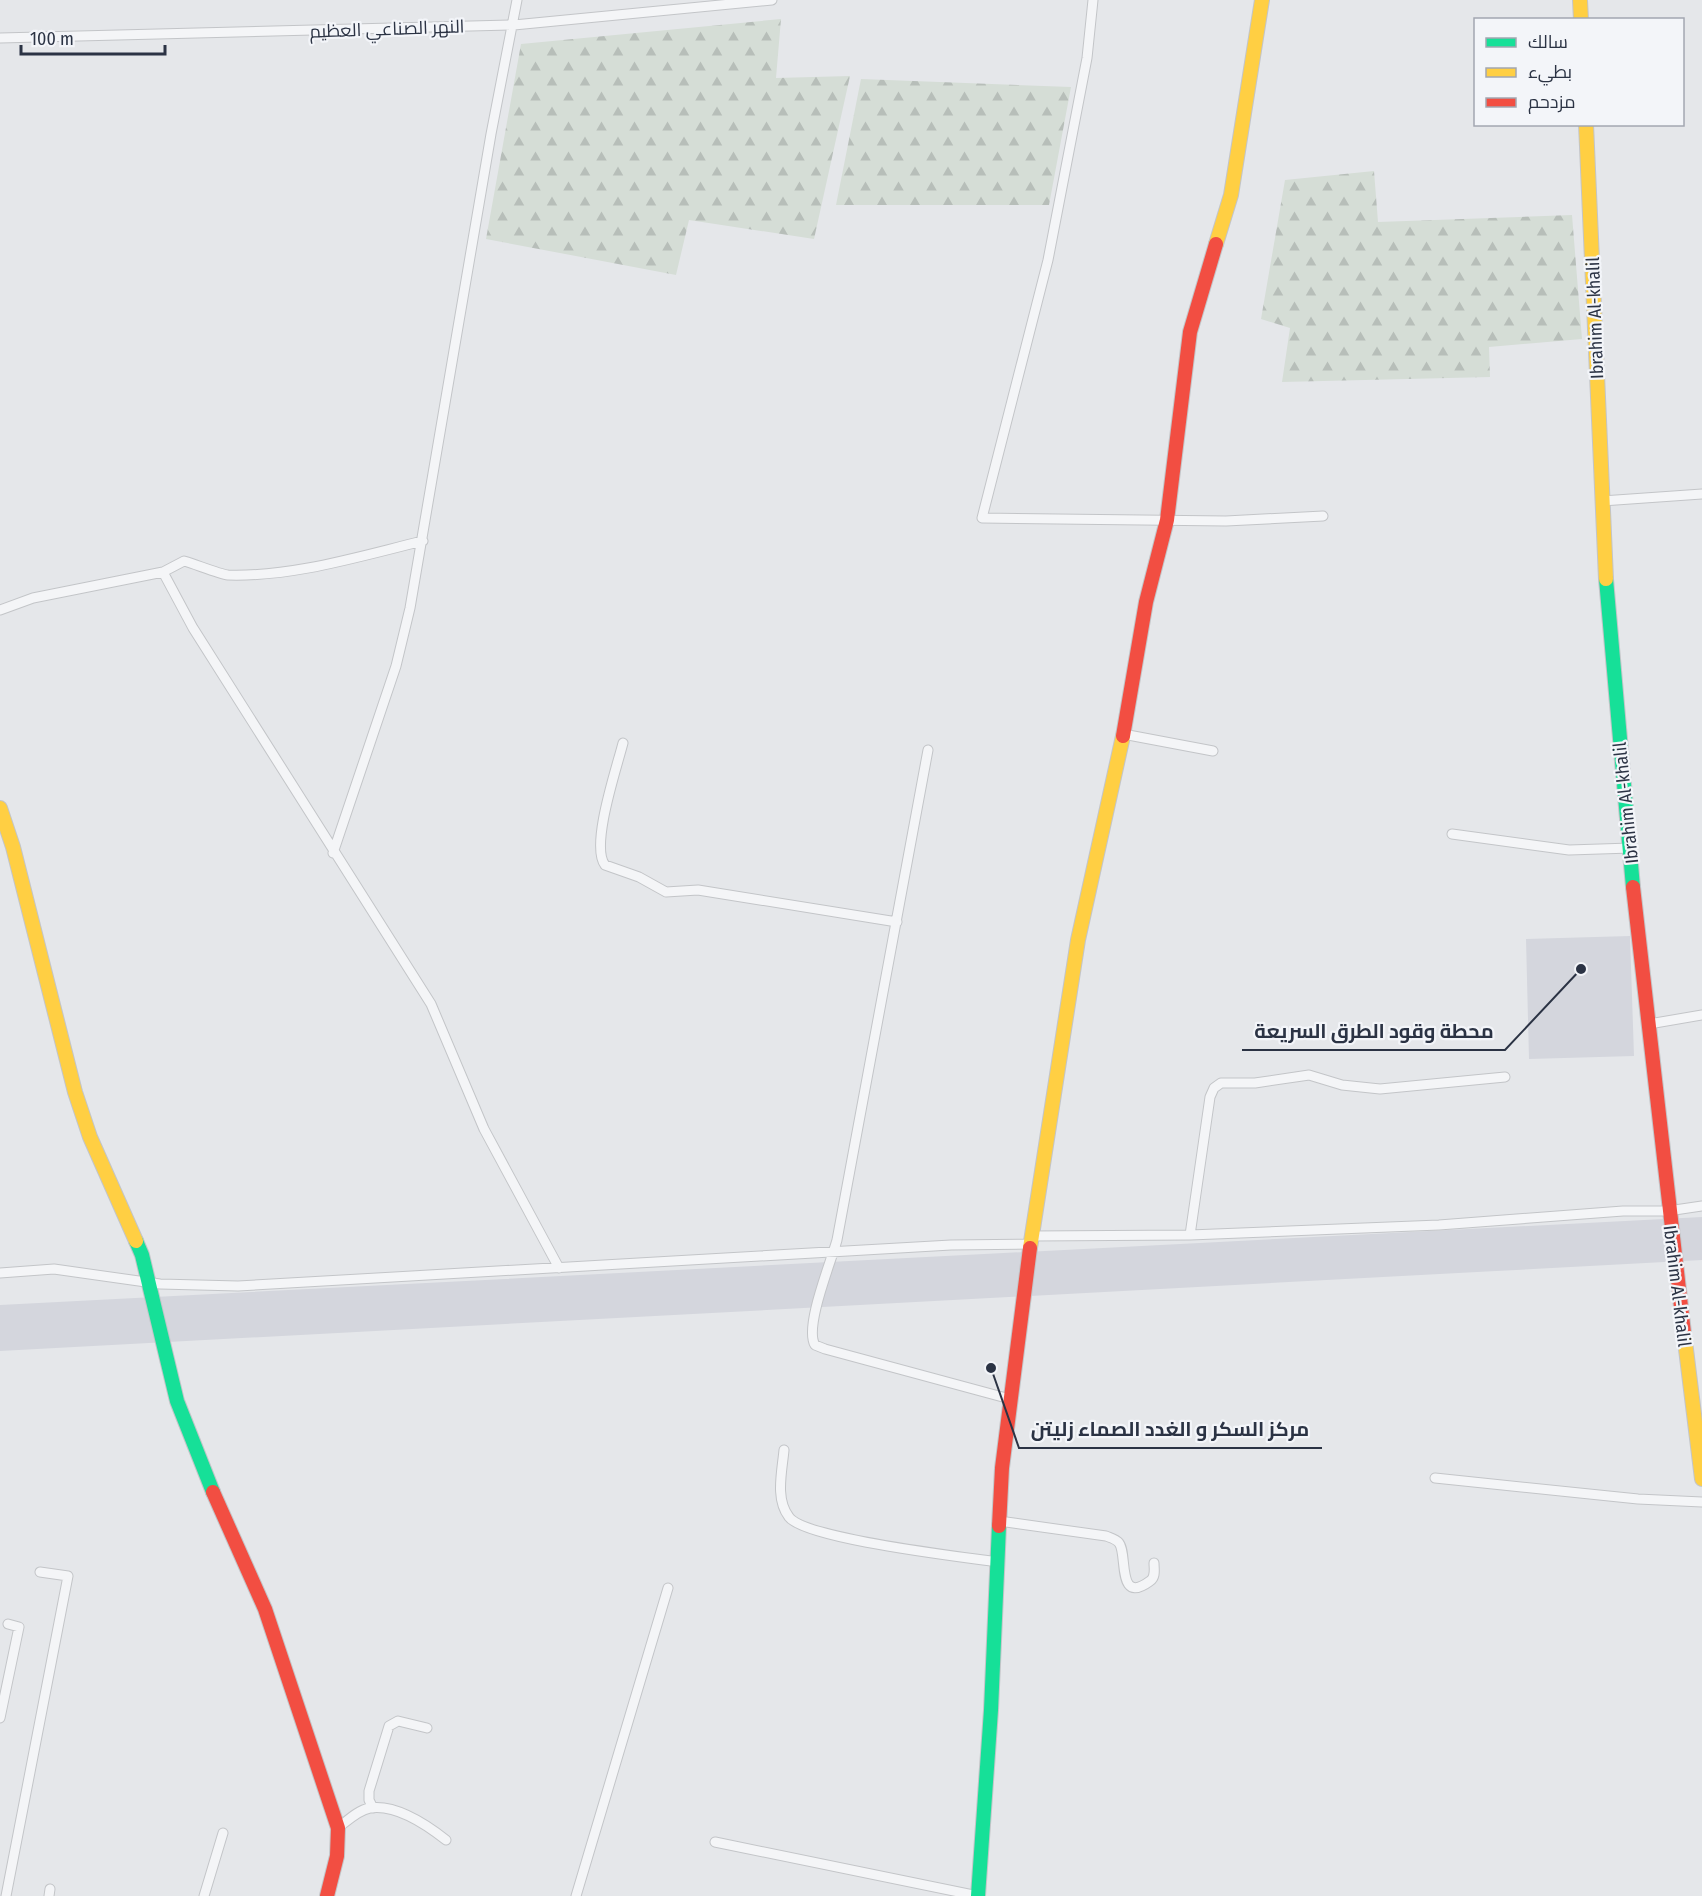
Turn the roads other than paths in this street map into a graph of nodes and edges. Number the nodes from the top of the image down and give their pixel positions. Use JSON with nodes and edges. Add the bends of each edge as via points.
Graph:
{"nodes":[{"id":1,"x":517,"y":0,"type":"edge"},
{"id":2,"x":772,"y":0,"type":"edge"},
{"id":3,"x":1093,"y":0,"type":"edge"},
{"id":4,"x":1262,"y":0,"type":"edge"},
{"id":5,"x":1580,"y":0,"type":"edge"},
{"id":6,"x":1581,"y":18,"type":"edge"},
{"id":7,"x":514,"y":25,"type":"junction"},
{"id":8,"x":0,"y":38,"type":"edge"},
{"id":9,"x":1586,"y":126,"type":"edge"},
{"id":10,"x":1702,"y":494,"type":"edge"},
{"id":11,"x":1602,"y":501,"type":"junction"},
{"id":12,"x":1323,"y":516,"type":"dead end"},
{"id":13,"x":1167,"y":520,"type":"junction"},
{"id":14,"x":423,"y":541,"type":"junction"},
{"id":15,"x":163,"y":572,"type":"junction"},
{"id":16,"x":0,"y":610,"type":"edge"},
{"id":17,"x":1123,"y":734,"type":"junction"},
{"id":18,"x":623,"y":743,"type":"dead end"},
{"id":19,"x":928,"y":750,"type":"dead end"},
{"id":20,"x":1213,"y":751,"type":"dead end"},
{"id":21,"x":0,"y":808,"type":"edge"},
{"id":22,"x":1452,"y":834,"type":"dead end"},
{"id":23,"x":1631,"y":848,"type":"junction"},
{"id":24,"x":333,"y":853,"type":"junction"},
{"id":25,"x":897,"y":922,"type":"junction"},
{"id":26,"x":1702,"y":1015,"type":"edge"},
{"id":27,"x":1649,"y":1024,"type":"junction"},
{"id":28,"x":1505,"y":1077,"type":"dead end"},
{"id":29,"x":1702,"y":1206,"type":"edge"},
{"id":30,"x":1668,"y":1211,"type":"junction"},
{"id":31,"x":1190,"y":1235,"type":"junction"},
{"id":32,"x":1031,"y":1240,"type":"junction"},
{"id":33,"x":834,"y":1252,"type":"junction"},
{"id":34,"x":559,"y":1268,"type":"junction"},
{"id":35,"x":0,"y":1273,"type":"edge"},
{"id":36,"x":149,"y":1283,"type":"junction"},
{"id":37,"x":1010,"y":1399,"type":"junction"},
{"id":38,"x":784,"y":1450,"type":"dead end"},
{"id":39,"x":1435,"y":1478,"type":"dead end"},
{"id":40,"x":1702,"y":1479,"type":"edge"},
{"id":41,"x":1702,"y":1502,"type":"edge"},
{"id":42,"x":999,"y":1521,"type":"junction"},
{"id":43,"x":997,"y":1562,"type":"junction"},
{"id":44,"x":1154,"y":1563,"type":"dead end"},
{"id":45,"x":40,"y":1572,"type":"dead end"},
{"id":46,"x":668,"y":1588,"type":"dead end"},
{"id":47,"x":8,"y":1624,"type":"dead end"},
{"id":48,"x":0,"y":1718,"type":"edge"},
{"id":49,"x":427,"y":1728,"type":"dead end"},
{"id":50,"x":373,"y":1808,"type":"junction"},
{"id":51,"x":338,"y":1828,"type":"junction"},
{"id":52,"x":223,"y":1833,"type":"dead end"},
{"id":53,"x":446,"y":1840,"type":"dead end"},
{"id":54,"x":715,"y":1842,"type":"dead end"},
{"id":55,"x":6,"y":1896,"type":"edge"},
{"id":56,"x":204,"y":1896,"type":"edge"},
{"id":57,"x":327,"y":1896,"type":"edge"},
{"id":58,"x":576,"y":1896,"type":"edge"},
{"id":59,"x":978,"y":1896,"type":"edge"}],
"edges":[{"from":1,"to":7,"type":"street"},
{"from":2,"to":7,"type":"street","name":"النهر الصناعي العظيم"},
{"from":3,"to":13,"type":"street","via":[[1087,58],[1052,238],[982,518]]},
{"from":4,"to":13,"type":"street","via":[[1231,195],[1190,332]]},
{"from":5,"to":6,"type":"street"},
{"from":7,"to":8,"type":"street","name":"النهر الصناعي العظيم"},
{"from":7,"to":14,"type":"street","via":[[491,134]]},
{"from":9,"to":11,"type":"street","name":"Ibrahim Al-khalil"},
{"from":10,"to":11,"type":"street"},
{"from":11,"to":23,"type":"street","name":"Ibrahim Al-khalil","via":[[1618,739]]},
{"from":12,"to":13,"type":"street"},
{"from":13,"to":17,"type":"street","via":[[1146,602]]},
{"from":14,"to":15,"type":"street","via":[[323,566],[273,572],[225,575],[184,561]]},
{"from":14,"to":24,"type":"street","via":[[396,666]]},
{"from":15,"to":16,"type":"street","via":[[33,598]]},
{"from":15,"to":24,"type":"street","via":[[193,628]]},
{"from":17,"to":20,"type":"street"},
{"from":17,"to":32,"type":"street","via":[[1078,940]]},
{"from":18,"to":25,"type":"street","via":[[603,830],[600,856],[605,865],[666,892],[698,890]]},
{"from":19,"to":25,"type":"street"},
{"from":21,"to":36,"type":"street","via":[[82,1115],[142,1255]]},
{"from":22,"to":23,"type":"street","via":[[1569,850]]},
{"from":23,"to":27,"type":"street","name":"Ibrahim Al-khalil"},
{"from":24,"to":34,"type":"street","via":[[431,1004],[484,1129]]},
{"from":25,"to":33,"type":"street"},
{"from":26,"to":27,"type":"street"},
{"from":27,"to":30,"type":"street","name":"Ibrahim Al-khalil"},
{"from":28,"to":31,"type":"street","via":[[1380,1089],[1342,1085],[1309,1075],[1255,1083],[1221,1083],[1210,1097]]},
{"from":29,"to":30,"type":"street"},
{"from":30,"to":31,"type":"street"},
{"from":30,"to":40,"type":"street","name":"Ibrahim Al-khalil"},
{"from":31,"to":32,"type":"street"},
{"from":32,"to":33,"type":"street"},
{"from":32,"to":37,"type":"street"},
{"from":33,"to":34,"type":"street"},
{"from":33,"to":37,"type":"street","via":[[812,1326],[815,1345]]},
{"from":34,"to":36,"type":"street","via":[[237,1286]]},
{"from":35,"to":36,"type":"street","via":[[67,1270]]},
{"from":36,"to":51,"type":"street","via":[[177,1401],[195,1452],[265,1609]]},
{"from":37,"to":42,"type":"street"},
{"from":38,"to":43,"type":"street","via":[[782,1506],[795,1523],[904,1550]]},
{"from":39,"to":41,"type":"street"},
{"from":42,"to":43,"type":"street"},
{"from":42,"to":44,"type":"street","via":[[1107,1536],[1121,1545],[1123,1571],[1130,1585],[1151,1581]]},
{"from":43,"to":59,"type":"street"},
{"from":45,"to":55,"type":"street","via":[[68,1576]]},
{"from":46,"to":58,"type":"street"},
{"from":47,"to":48,"type":"street","via":[[19,1627]]},
{"from":49,"to":50,"type":"street","via":[[398,1721],[389,1726],[369,1791]]},
{"from":50,"to":51,"type":"street"},
{"from":50,"to":53,"type":"street","via":[[404,1814]]},
{"from":51,"to":57,"type":"street","via":[[337,1856]]},
{"from":52,"to":56,"type":"street"},
{"from":54,"to":59,"type":"street"}]}
